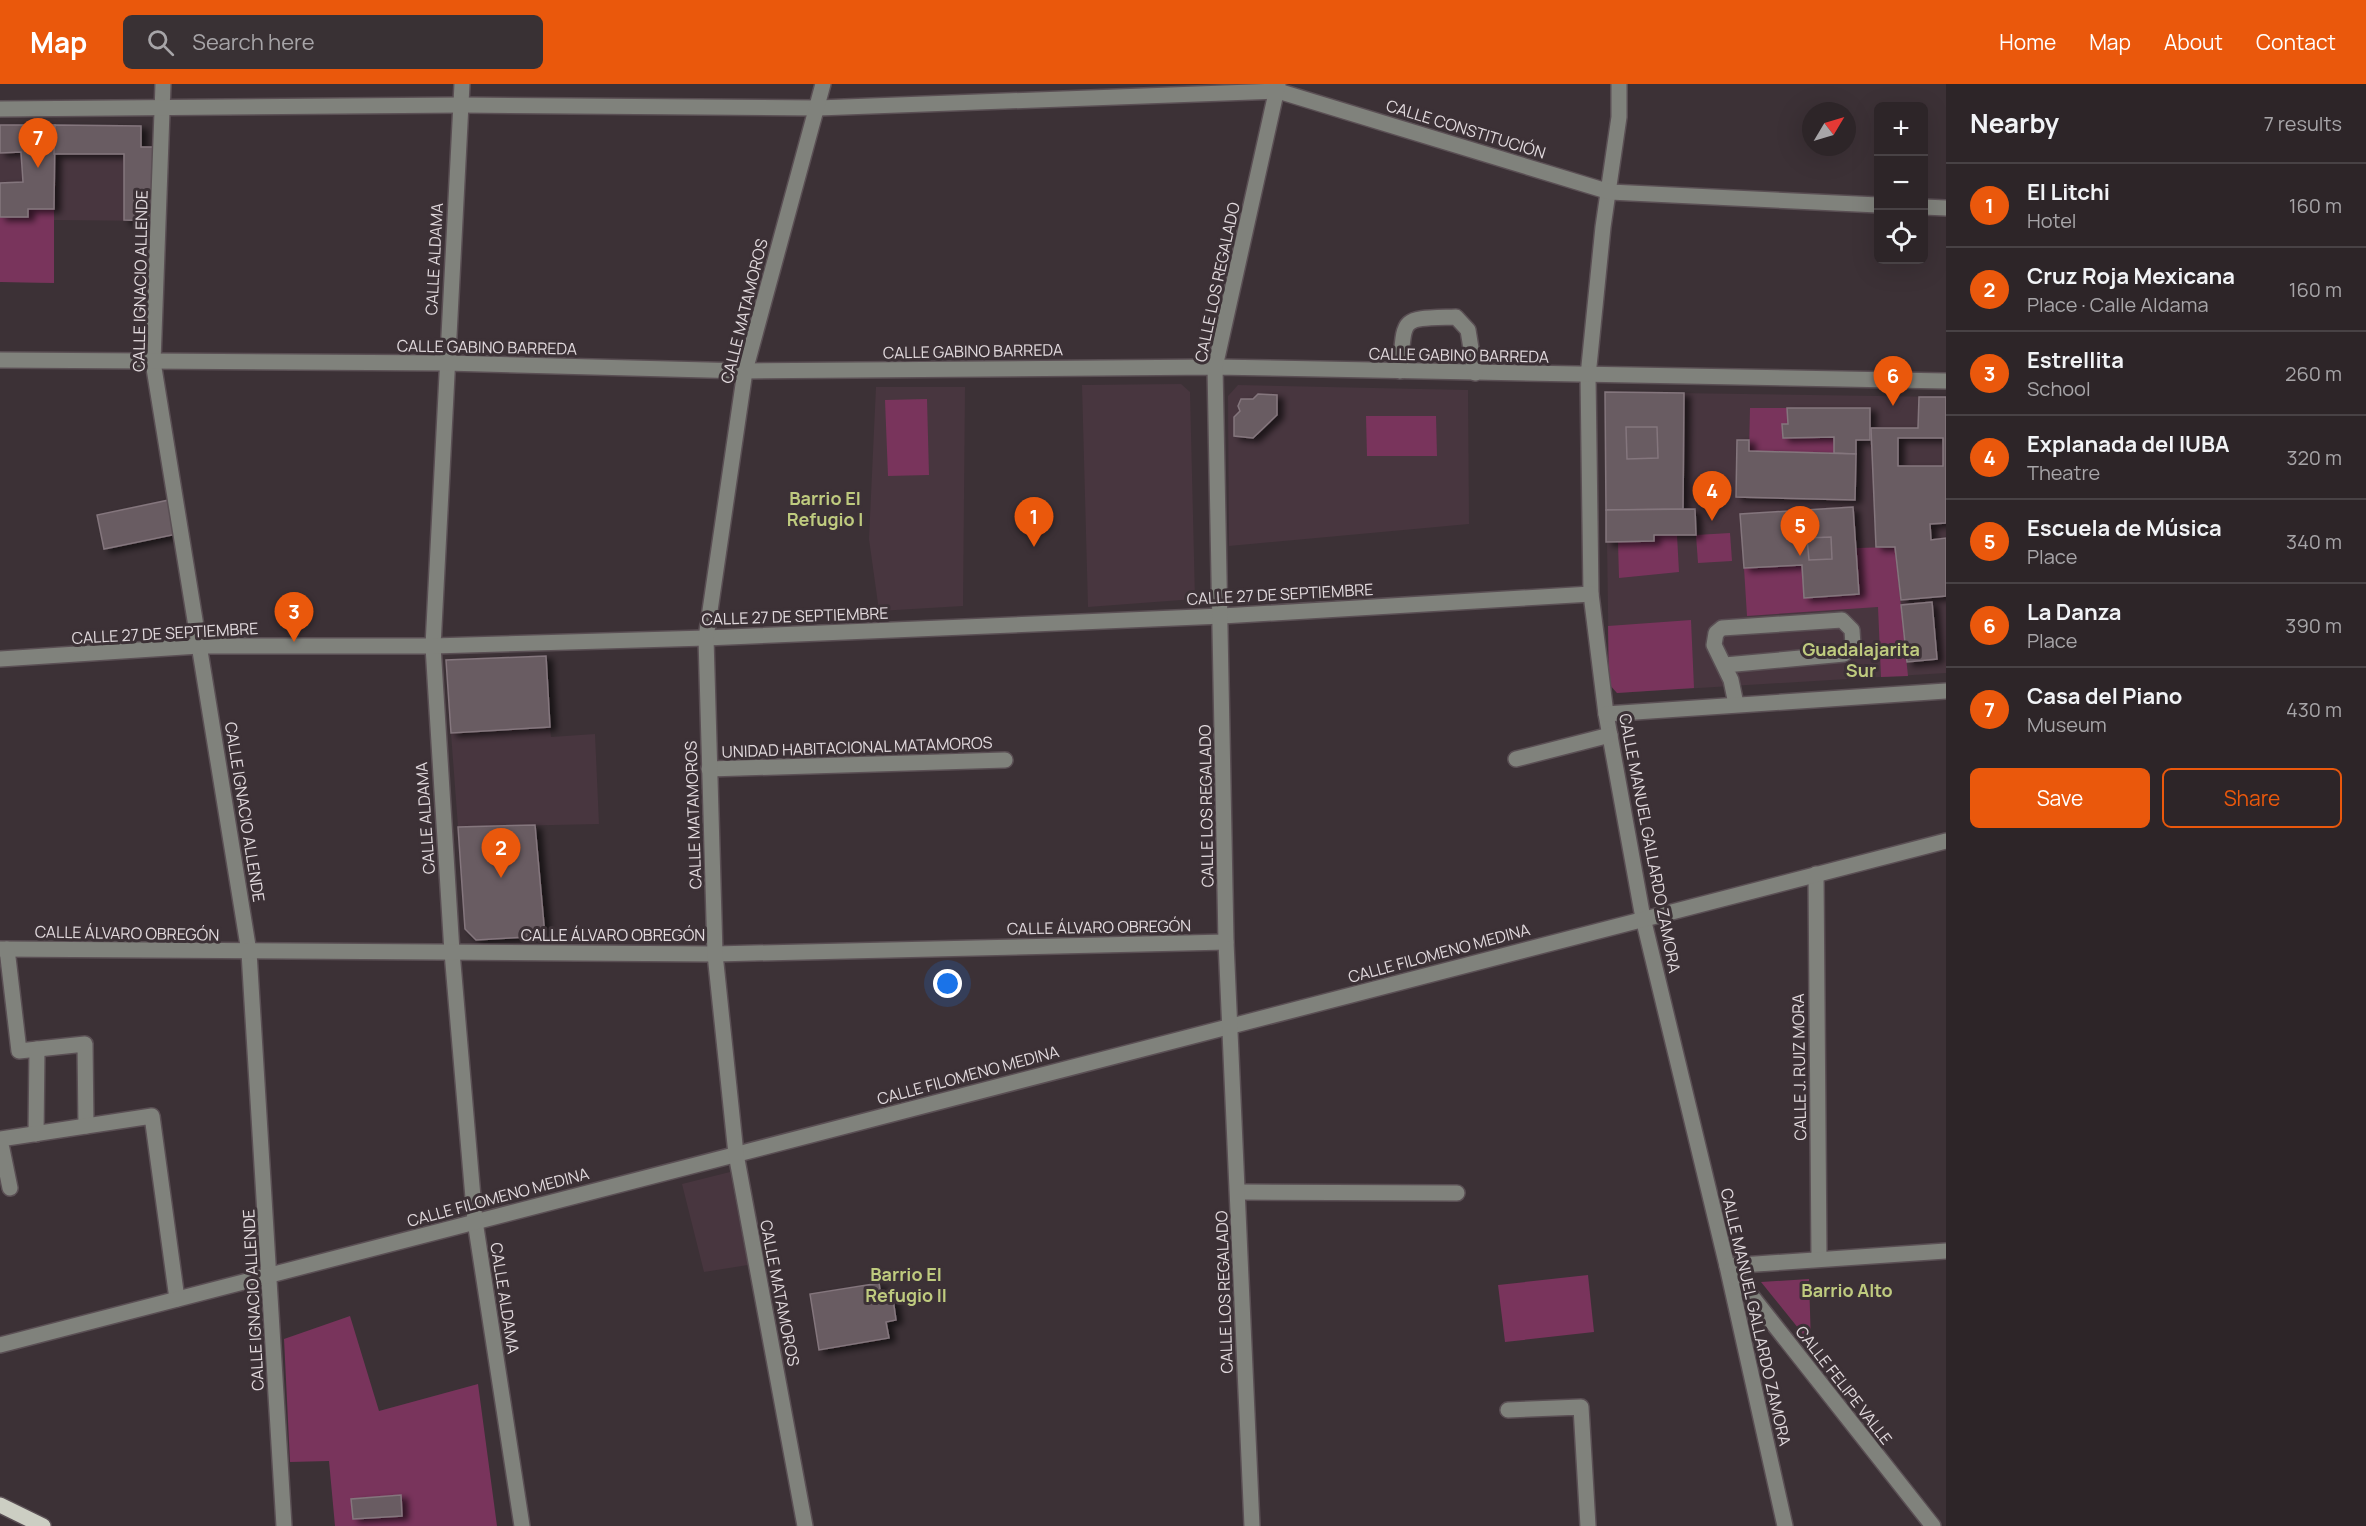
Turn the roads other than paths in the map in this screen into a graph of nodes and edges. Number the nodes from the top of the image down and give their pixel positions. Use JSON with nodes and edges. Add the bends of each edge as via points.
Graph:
{"nodes":[{"id":1,"x":163,"y":84,"type":"edge"},
{"id":2,"x":462,"y":84,"type":"edge"},
{"id":3,"x":823,"y":84,"type":"edge"},
{"id":4,"x":1619,"y":84,"type":"edge"},
{"id":5,"x":1278,"y":88,"type":"edge"},
{"id":6,"x":461,"y":105,"type":"junction"},
{"id":7,"x":162,"y":108,"type":"junction"},
{"id":8,"x":818,"y":108,"type":"junction"},
{"id":9,"x":0,"y":109,"type":"edge"},
{"id":10,"x":1610,"y":192,"type":"junction"},
{"id":11,"x":1874,"y":205,"type":"edge"},
{"id":12,"x":1928,"y":207,"type":"edge"},
{"id":13,"x":1946,"y":208,"type":"edge"},
{"id":14,"x":0,"y":360,"type":"edge"},
{"id":15,"x":153,"y":362,"type":"junction"},
{"id":16,"x":446,"y":363,"type":"junction"},
{"id":17,"x":1215,"y":367,"type":"junction"},
{"id":18,"x":745,"y":371,"type":"junction"},
{"id":19,"x":1400,"y":371,"type":"junction"},
{"id":20,"x":1475,"y":373,"type":"junction"},
{"id":21,"x":1588,"y":376,"type":"junction"},
{"id":22,"x":1946,"y":381,"type":"edge"},
{"id":23,"x":1591,"y":594,"type":"junction"},
{"id":24,"x":1222,"y":616,"type":"junction"},
{"id":25,"x":706,"y":638,"type":"junction"},
{"id":26,"x":199,"y":646,"type":"junction"},
{"id":27,"x":433,"y":646,"type":"junction"},
{"id":28,"x":0,"y":659,"type":"edge"},
{"id":29,"x":1725,"y":665,"type":"junction"},
{"id":30,"x":1946,"y":691,"type":"edge"},
{"id":31,"x":1736,"y":704,"type":"junction"},
{"id":32,"x":1606,"y":714,"type":"junction"},
{"id":33,"x":1610,"y":735,"type":"junction"},
{"id":34,"x":1516,"y":759,"type":"dead end"},
{"id":35,"x":1005,"y":760,"type":"dead end"},
{"id":36,"x":709,"y":769,"type":"junction"},
{"id":37,"x":1946,"y":841,"type":"edge"},
{"id":38,"x":1816,"y":874,"type":"junction"},
{"id":39,"x":1643,"y":918,"type":"junction"},
{"id":40,"x":1226,"y":942,"type":"junction"},
{"id":41,"x":3,"y":949,"type":"edge"},
{"id":42,"x":249,"y":952,"type":"junction"},
{"id":43,"x":452,"y":952,"type":"junction"},
{"id":44,"x":715,"y":954,"type":"junction"},
{"id":45,"x":1231,"y":1025,"type":"junction"},
{"id":46,"x":37,"y":1049,"type":"junction"},
{"id":47,"x":86,"y":1126,"type":"junction"},
{"id":48,"x":36,"y":1134,"type":"junction"},
{"id":49,"x":736,"y":1154,"type":"junction"},
{"id":50,"x":10,"y":1188,"type":"dead end"},
{"id":51,"x":1238,"y":1192,"type":"junction"},
{"id":52,"x":1457,"y":1193,"type":"dead end"},
{"id":53,"x":475,"y":1221,"type":"junction"},
{"id":54,"x":1946,"y":1251,"type":"edge"},
{"id":55,"x":1819,"y":1259,"type":"junction"},
{"id":56,"x":1727,"y":1266,"type":"junction"},
{"id":57,"x":270,"y":1275,"type":"junction"},
{"id":58,"x":177,"y":1299,"type":"junction"},
{"id":59,"x":0,"y":1345,"type":"edge"},
{"id":60,"x":1508,"y":1410,"type":"dead end"},
{"id":61,"x":0,"y":1505,"type":"edge"},
{"id":62,"x":43,"y":1526,"type":"edge"},
{"id":63,"x":284,"y":1526,"type":"edge"},
{"id":64,"x":522,"y":1526,"type":"edge"},
{"id":65,"x":805,"y":1526,"type":"edge"},
{"id":66,"x":1252,"y":1526,"type":"edge"},
{"id":67,"x":1588,"y":1526,"type":"edge"},
{"id":68,"x":1785,"y":1526,"type":"edge"},
{"id":69,"x":1933,"y":1526,"type":"edge"}],
"edges":[{"from":1,"to":7,"type":"street","name":"CALLE IGNACIO ALLENDE"},
{"from":2,"to":6,"type":"street","name":"CALLE ALDAMA"},
{"from":3,"to":8,"type":"street","name":"CALLE MATAMOROS"},
{"from":4,"to":10,"type":"street","name":"CALLE MANUEL GALLARDO ZAMORA"},
{"from":5,"to":8,"type":"street","name":"CALLE CONSTITUCIÓN"},
{"from":5,"to":10,"type":"street","name":"CALLE CONSTITUCIÓN"},
{"from":5,"to":17,"type":"street","name":"CALLE LOS REGALADO"},
{"from":6,"to":7,"type":"street","name":"CALLE CONSTITUCIÓN"},
{"from":6,"to":8,"type":"street","name":"CALLE CONSTITUCIÓN"},
{"from":6,"to":16,"type":"street","name":"CALLE ALDAMA"},
{"from":7,"to":9,"type":"street","name":"CALLE CONSTITUCIÓN"},
{"from":7,"to":15,"type":"street","name":"CALLE IGNACIO ALLENDE"},
{"from":8,"to":18,"type":"street","name":"CALLE MATAMOROS"},
{"from":10,"to":11,"type":"street","name":"CALLE CONSTITUCIÓN"},
{"from":10,"to":21,"type":"street","name":"CALLE MANUEL GALLARDO ZAMORA"},
{"from":12,"to":13,"type":"street"},
{"from":14,"to":15,"type":"street","name":"CALLE GABINO BARREDA"},
{"from":15,"to":16,"type":"street","name":"CALLE GABINO BARREDA"},
{"from":15,"to":26,"type":"street","name":"CALLE IGNACIO ALLENDE"},
{"from":16,"to":18,"type":"street","name":"CALLE GABINO BARREDA"},
{"from":16,"to":27,"type":"street","name":"CALLE ALDAMA"},
{"from":17,"to":18,"type":"street","name":"CALLE GABINO BARREDA"},
{"from":17,"to":19,"type":"street","name":"CALLE GABINO BARREDA"},
{"from":17,"to":24,"type":"street","name":"CALLE LOS REGALADO"},
{"from":18,"to":25,"type":"street","name":"CALLE MATAMOROS"},
{"from":19,"to":20,"type":"street","name":"CALLE GABINO BARREDA"},
{"from":19,"to":20,"type":"street","via":[[1407,324],[1414,319],[1456,317],[1468,330]]},
{"from":20,"to":21,"type":"street","name":"CALLE GABINO BARREDA"},
{"from":21,"to":22,"type":"street","name":"CALLE GABINO BARREDA"},
{"from":21,"to":23,"type":"street","name":"CALLE MANUEL GALLARDO ZAMORA"},
{"from":23,"to":24,"type":"street","name":"CALLE 27 DE SEPTIEMBRE"},
{"from":23,"to":32,"type":"street","name":"CALLE MANUEL GALLARDO ZAMORA"},
{"from":24,"to":25,"type":"street","name":"CALLE 27 DE SEPTIEMBRE"},
{"from":24,"to":40,"type":"street","name":"CALLE LOS REGALADO"},
{"from":25,"to":27,"type":"street","name":"CALLE 27 DE SEPTIEMBRE"},
{"from":25,"to":36,"type":"street","name":"CALLE MATAMOROS"},
{"from":26,"to":27,"type":"street","name":"CALLE 27 DE SEPTIEMBRE"},
{"from":26,"to":28,"type":"street","name":"CALLE 27 DE SEPTIEMBRE"},
{"from":26,"to":42,"type":"street","name":"CALLE IGNACIO ALLENDE"},
{"from":27,"to":43,"type":"street","name":"CALLE ALDAMA"},
{"from":29,"to":29,"type":"street","via":[[1714,645],[1716,633],[1722,628],[1842,620],[1852,630],[1853,645],[1844,654]]},
{"from":29,"to":31,"type":"street"},
{"from":30,"to":31,"type":"street"},
{"from":31,"to":32,"type":"street"},
{"from":32,"to":33,"type":"street","name":"CALLE MANUEL GALLARDO ZAMORA"},
{"from":33,"to":34,"type":"street"},
{"from":33,"to":39,"type":"street","name":"CALLE MANUEL GALLARDO ZAMORA"},
{"from":35,"to":36,"type":"street","name":"UNIDAD HABITACIONAL MATAMOROS"},
{"from":36,"to":44,"type":"street","name":"CALLE MATAMOROS"},
{"from":37,"to":38,"type":"street","name":"CALLE FILOMENO MEDINA"},
{"from":38,"to":39,"type":"street","name":"CALLE FILOMENO MEDINA"},
{"from":38,"to":55,"type":"street","name":"CALLE J. RUIZ MORA"},
{"from":39,"to":45,"type":"street","name":"CALLE FILOMENO MEDINA"},
{"from":39,"to":56,"type":"street","name":"CALLE MANUEL GALLARDO ZAMORA"},
{"from":40,"to":44,"type":"street","name":"CALLE ÁLVARO OBREGÓN"},
{"from":40,"to":45,"type":"street","name":"CALLE LOS REGALADO"},
{"from":41,"to":42,"type":"street","name":"CALLE ÁLVARO OBREGÓN"},
{"from":41,"to":46,"type":"street","via":[[19,1051]]},
{"from":42,"to":43,"type":"street","name":"CALLE ÁLVARO OBREGÓN"},
{"from":42,"to":57,"type":"street","name":"CALLE IGNACIO ALLENDE"},
{"from":43,"to":44,"type":"street","name":"CALLE ÁLVARO OBREGÓN"},
{"from":43,"to":53,"type":"street","name":"CALLE ALDAMA"},
{"from":44,"to":49,"type":"street","name":"CALLE MATAMOROS"},
{"from":45,"to":49,"type":"street","name":"CALLE FILOMENO MEDINA"},
{"from":45,"to":51,"type":"street","name":"CALLE LOS REGALADO"},
{"from":46,"to":47,"type":"street","via":[[85,1044]]},
{"from":46,"to":48,"type":"street"},
{"from":47,"to":48,"type":"street"},
{"from":47,"to":58,"type":"street","via":[[152,1116]]},
{"from":48,"to":50,"type":"street","via":[[0,1140]]},
{"from":49,"to":53,"type":"street","name":"CALLE FILOMENO MEDINA"},
{"from":49,"to":65,"type":"street","name":"CALLE MATAMOROS"},
{"from":51,"to":52,"type":"street"},
{"from":51,"to":66,"type":"street","name":"CALLE LOS REGALADO"},
{"from":53,"to":57,"type":"street","name":"CALLE FILOMENO MEDINA"},
{"from":53,"to":64,"type":"street","name":"CALLE ALDAMA"},
{"from":54,"to":55,"type":"street"},
{"from":55,"to":56,"type":"street"},
{"from":56,"to":68,"type":"street","name":"CALLE MANUEL GALLARDO ZAMORA"},
{"from":56,"to":69,"type":"street","name":"CALLE FELIPE VALLE"},
{"from":57,"to":58,"type":"street","name":"CALLE FILOMENO MEDINA"},
{"from":57,"to":63,"type":"street","name":"CALLE IGNACIO ALLENDE"},
{"from":58,"to":59,"type":"street","name":"CALLE FILOMENO MEDINA"},
{"from":60,"to":67,"type":"street","via":[[1581,1407]]},
{"from":61,"to":62,"type":"main road"}]}
